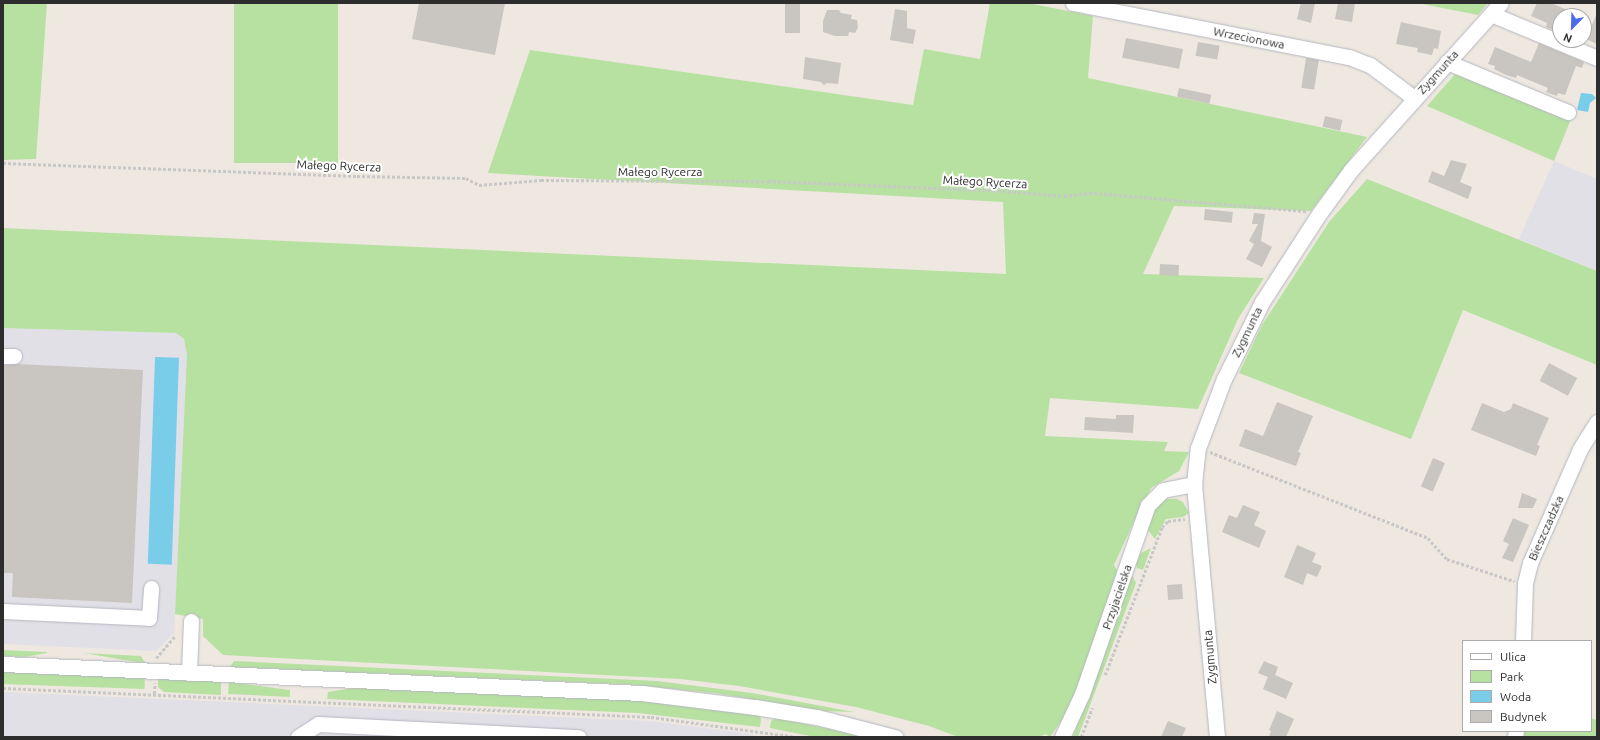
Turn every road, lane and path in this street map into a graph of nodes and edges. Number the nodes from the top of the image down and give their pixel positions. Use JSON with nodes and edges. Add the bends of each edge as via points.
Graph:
{"nodes":[{"id":1,"x":1073,"y":3,"type":"edge"},
{"id":2,"x":1496,"y":8,"type":"edge"},
{"id":3,"x":1597,"y":58,"type":"edge"},
{"id":4,"x":1447,"y":62,"type":"junction"},
{"id":5,"x":1414,"y":98,"type":"junction"},
{"id":6,"x":1568,"y":112,"type":"dead end"},
{"id":7,"x":3,"y":162,"type":"edge"},
{"id":8,"x":1318,"y":214,"type":"junction"},
{"id":9,"x":1597,"y":422,"type":"edge"},
{"id":10,"x":1198,"y":448,"type":"junction"},
{"id":11,"x":1194,"y":484,"type":"junction"},
{"id":12,"x":1196,"y":517,"type":"junction"},
{"id":13,"x":1525,"y":584,"type":"junction"},
{"id":14,"x":150,"y":588,"type":"dead end"},
{"id":15,"x":3,"y":611,"type":"edge"},
{"id":16,"x":191,"y":621,"type":"dead end"},
{"id":17,"x":178,"y":632,"type":"dead end"},
{"id":18,"x":1522,"y":640,"type":"edge"},
{"id":19,"x":3,"y":664,"type":"edge"},
{"id":20,"x":156,"y":664,"type":"dead end"},
{"id":21,"x":189,"y":673,"type":"junction"},
{"id":22,"x":155,"y":678,"type":"dead end"},
{"id":23,"x":1103,"y":679,"type":"dead end"},
{"id":24,"x":3,"y":688,"type":"edge"},
{"id":25,"x":154,"y":694,"type":"junction"},
{"id":26,"x":1095,"y":701,"type":"dead end"},
{"id":27,"x":298,"y":737,"type":"edge"},
{"id":28,"x":580,"y":737,"type":"edge"},
{"id":29,"x":797,"y":737,"type":"edge"},
{"id":30,"x":895,"y":737,"type":"edge"},
{"id":31,"x":1062,"y":737,"type":"edge"},
{"id":32,"x":1081,"y":737,"type":"edge"},
{"id":33,"x":1217,"y":737,"type":"edge"}],
"edges":[{"from":1,"to":5,"type":"street","name":"Wrzecionowa","via":[[1349,57],[1370,64]]},
{"from":2,"to":3,"type":"street"},
{"from":2,"to":4,"type":"street","name":"Zygmunta"},
{"from":4,"to":5,"type":"street","name":"Zygmunta"},
{"from":4,"to":6,"type":"street"},
{"from":5,"to":8,"type":"street","name":"Zygmunta","via":[[1351,170]]},
{"from":7,"to":8,"type":"path","name":"Małego Rycerza","via":[[466,178],[479,185],[540,180],[768,181],[1064,196],[1094,193],[1211,201]]},
{"from":8,"to":10,"type":"street","name":"Zygmunta","via":[[1250,324],[1224,379]]},
{"from":9,"to":13,"type":"street","name":"Bieszczadzka","via":[[1580,449],[1530,563]]},
{"from":10,"to":11,"type":"street","name":"Zygmunta"},
{"from":10,"to":13,"type":"path","via":[[1428,538],[1447,559]]},
{"from":11,"to":12,"type":"street","name":"Zygmunta"},
{"from":11,"to":31,"type":"street","name":"Przyjacielska","via":[[1163,490],[1148,505],[1082,694]]},
{"from":12,"to":23,"type":"path","via":[[1168,521],[1162,527]]},
{"from":12,"to":33,"type":"street","name":"Zygmunta"},
{"from":13,"to":18,"type":"street","name":"Bieszczadzka"},
{"from":14,"to":15,"type":"street","via":[[149,618]]},
{"from":16,"to":21,"type":"street"},
{"from":17,"to":20,"type":"path","via":[[157,654]]},
{"from":19,"to":21,"type":"street"},
{"from":21,"to":30,"type":"street","via":[[642,693],[817,717]]},
{"from":22,"to":25,"type":"path"},
{"from":24,"to":25,"type":"path"},
{"from":25,"to":29,"type":"path","via":[[651,717]]},
{"from":26,"to":32,"type":"path"},
{"from":27,"to":28,"type":"street","via":[[318,724]]}]}
